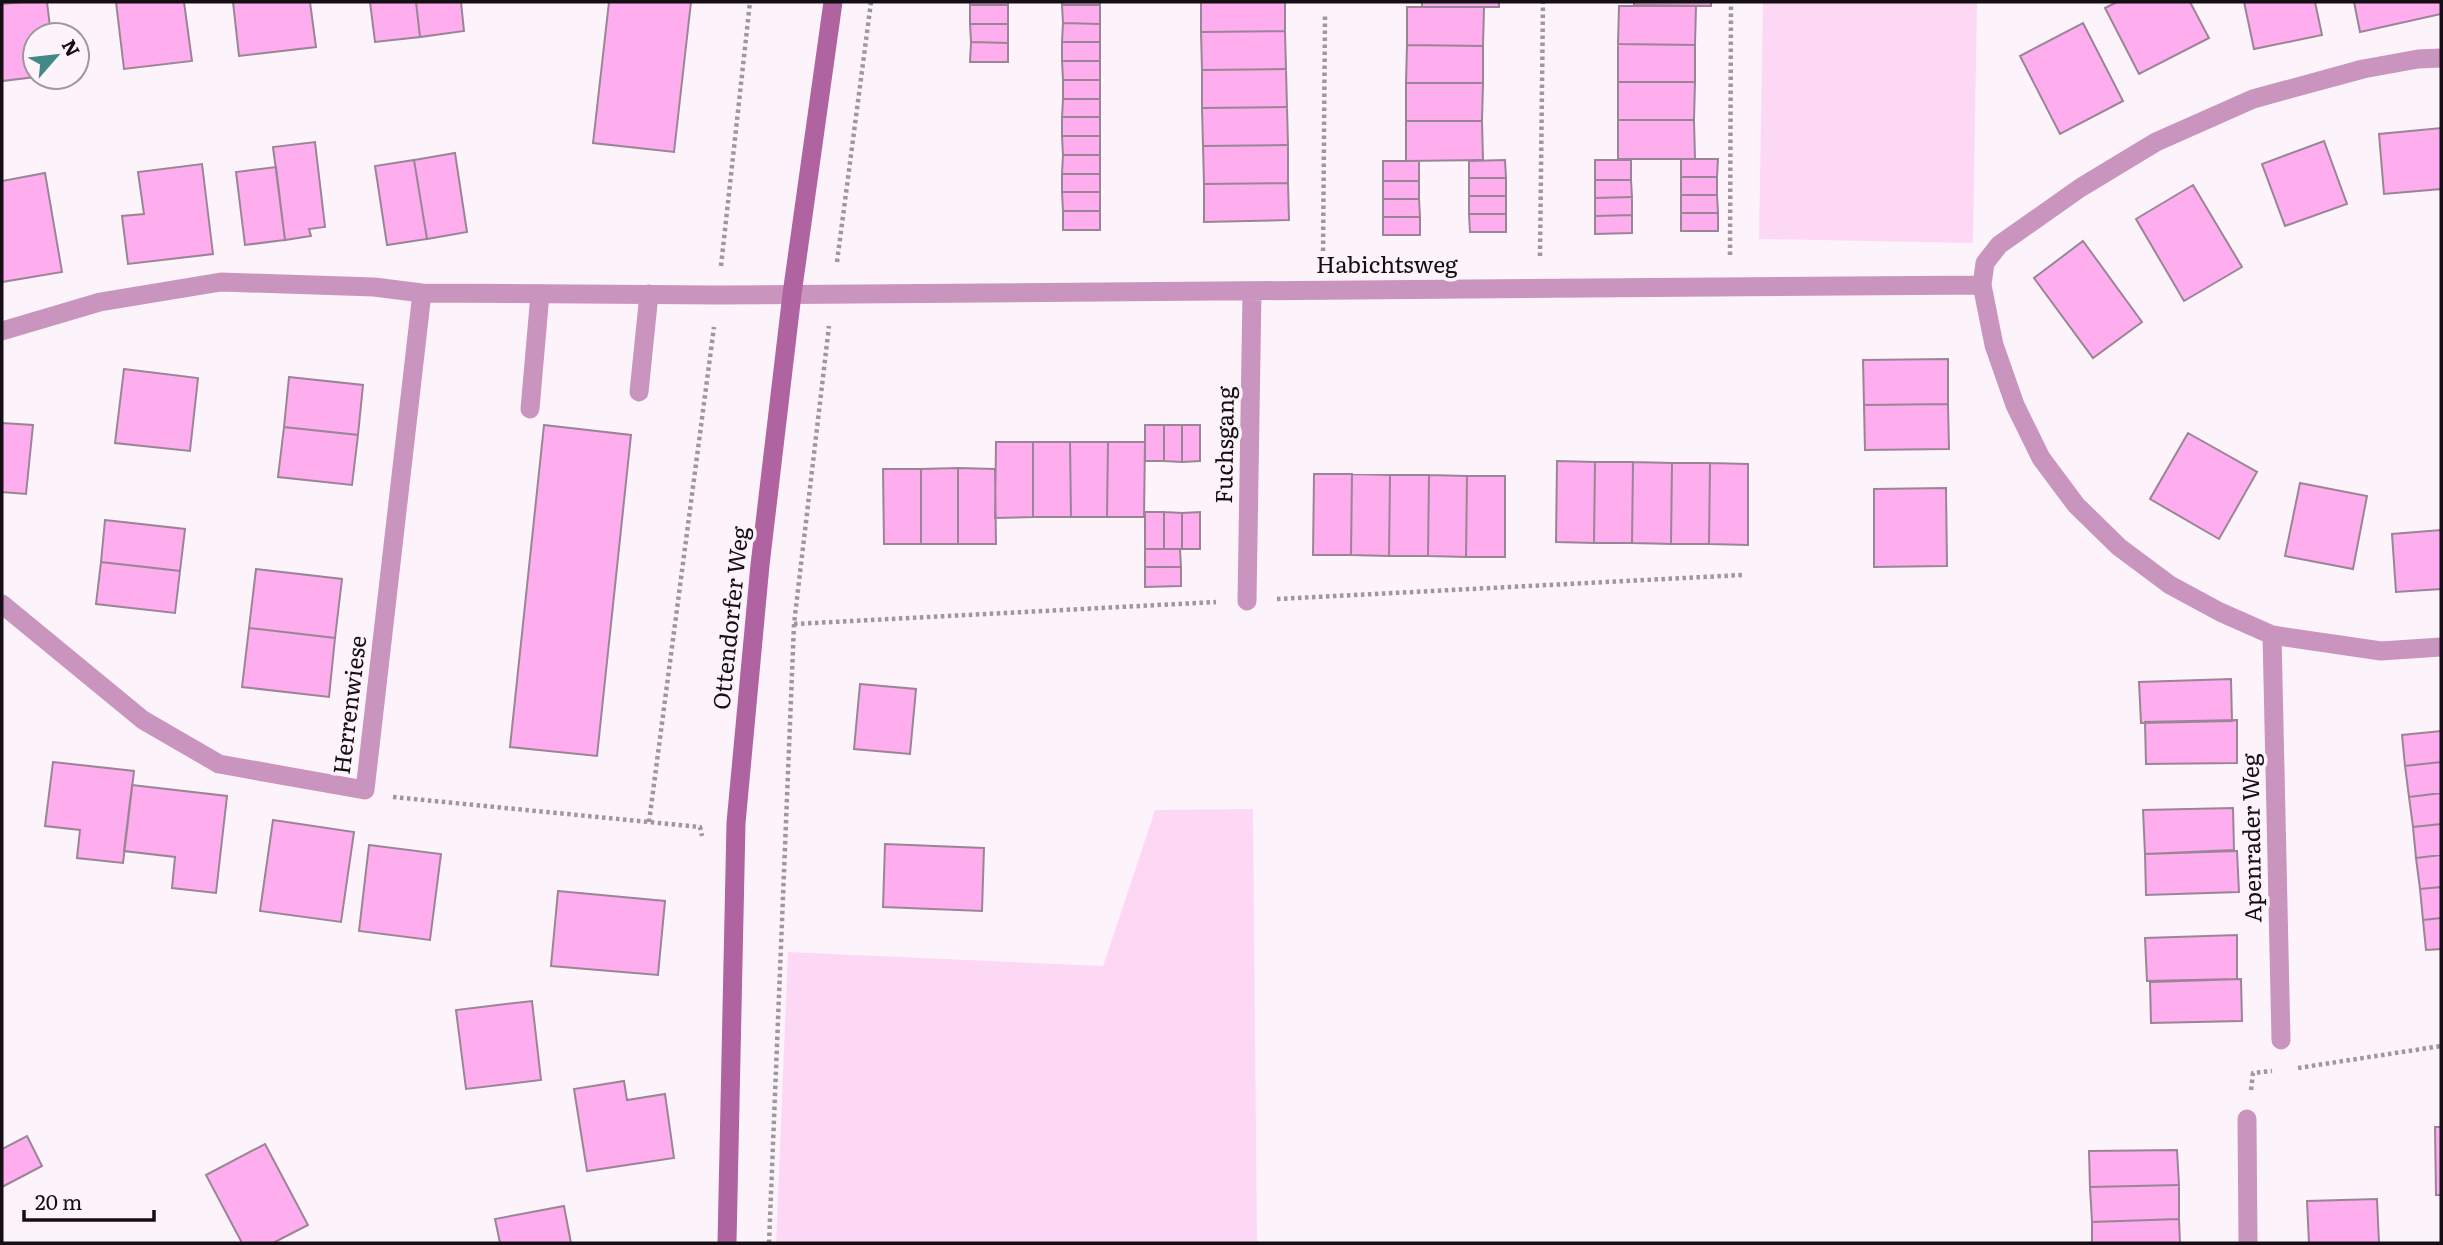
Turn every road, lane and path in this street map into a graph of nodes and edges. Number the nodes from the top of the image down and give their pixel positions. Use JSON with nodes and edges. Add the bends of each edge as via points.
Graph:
{"nodes":[{"id":1,"x":750,"y":2,"type":"edge"},
{"id":2,"x":833,"y":2,"type":"edge"},
{"id":3,"x":1543,"y":2,"type":"edge"},
{"id":4,"x":1731,"y":2,"type":"edge"},
{"id":5,"x":1325,"y":16,"type":"dead end"},
{"id":6,"x":2441,"y":58,"type":"edge"},
{"id":7,"x":1982,"y":285,"type":"junction"},
{"id":8,"x":1730,"y":287,"type":"junction"},
{"id":9,"x":1539,"y":289,"type":"junction"},
{"id":10,"x":1323,"y":290,"type":"junction"},
{"id":11,"x":1252,"y":291,"type":"junction"},
{"id":12,"x":422,"y":293,"type":"junction"},
{"id":13,"x":540,"y":294,"type":"junction"},
{"id":14,"x":649,"y":294,"type":"junction"},
{"id":15,"x":792,"y":294,"type":"junction"},
{"id":16,"x":718,"y":295,"type":"junction"},
{"id":17,"x":2,"y":331,"type":"edge"},
{"id":18,"x":639,"y":392,"type":"dead end"},
{"id":19,"x":530,"y":409,"type":"dead end"},
{"id":20,"x":1247,"y":601,"type":"dead end"},
{"id":21,"x":2,"y":604,"type":"edge"},
{"id":22,"x":794,"y":624,"type":"dead end"},
{"id":23,"x":2272,"y":635,"type":"junction"},
{"id":24,"x":2441,"y":647,"type":"edge"},
{"id":25,"x":365,"y":790,"type":"junction"},
{"id":26,"x":649,"y":822,"type":"junction"},
{"id":27,"x":703,"y":839,"type":"dead end"},
{"id":28,"x":2281,"y":1040,"type":"dead end"},
{"id":29,"x":2441,"y":1046,"type":"edge"},
{"id":30,"x":2296,"y":1068,"type":"dead end"},
{"id":31,"x":2283,"y":1070,"type":"dead end"},
{"id":32,"x":2253,"y":1073,"type":"dead end"},
{"id":33,"x":2247,"y":1119,"type":"dead end"},
{"id":34,"x":727,"y":1243,"type":"edge"},
{"id":35,"x":769,"y":1243,"type":"edge"},
{"id":36,"x":2248,"y":1243,"type":"edge"}],
"edges":[{"from":1,"to":16,"type":"path"},
{"from":2,"to":15,"type":"main road","name":"Ottendorfer Weg"},
{"from":3,"to":9,"type":"path"},
{"from":4,"to":8,"type":"path"},
{"from":5,"to":10,"type":"path"},
{"from":6,"to":7,"type":"street","via":[[2363,69],[2253,99],[2156,142],[1999,245],[1985,263]]},
{"from":7,"to":8,"type":"street","name":"Habichtsweg"},
{"from":7,"to":23,"type":"street","via":[[1994,345],[2015,405],[2041,458],[2076,505],[2119,547],[2170,585]]},
{"from":8,"to":9,"type":"street","name":"Habichtsweg"},
{"from":9,"to":10,"type":"street","name":"Habichtsweg"},
{"from":10,"to":11,"type":"street","name":"Habichtsweg"},
{"from":11,"to":15,"type":"street","name":"Habichtsweg"},
{"from":11,"to":20,"type":"street","name":"Fuchsgang"},
{"from":12,"to":13,"type":"street"},
{"from":12,"to":17,"type":"street","via":[[221,282],[100,302]]},
{"from":12,"to":25,"type":"street","name":"Herrenwiese"},
{"from":13,"to":14,"type":"street"},
{"from":13,"to":19,"type":"street"},
{"from":14,"to":16,"type":"street"},
{"from":14,"to":18,"type":"street"},
{"from":15,"to":16,"type":"street"},
{"from":15,"to":34,"type":"main road","name":"Ottendorfer Weg","via":[[736,823]]},
{"from":16,"to":26,"type":"path"},
{"from":21,"to":25,"type":"street","name":"Herrenwiese","via":[[143,720],[219,764]]},
{"from":22,"to":35,"type":"path"},
{"from":23,"to":24,"type":"street","via":[[2381,651]]},
{"from":23,"to":28,"type":"street","name":"Apenrader Weg"},
{"from":25,"to":26,"type":"path","via":[[390,797]]},
{"from":26,"to":27,"type":"path","via":[[700,827]]},
{"from":29,"to":30,"type":"path"},
{"from":31,"to":32,"type":"path"},
{"from":33,"to":36,"type":"street"}]}
